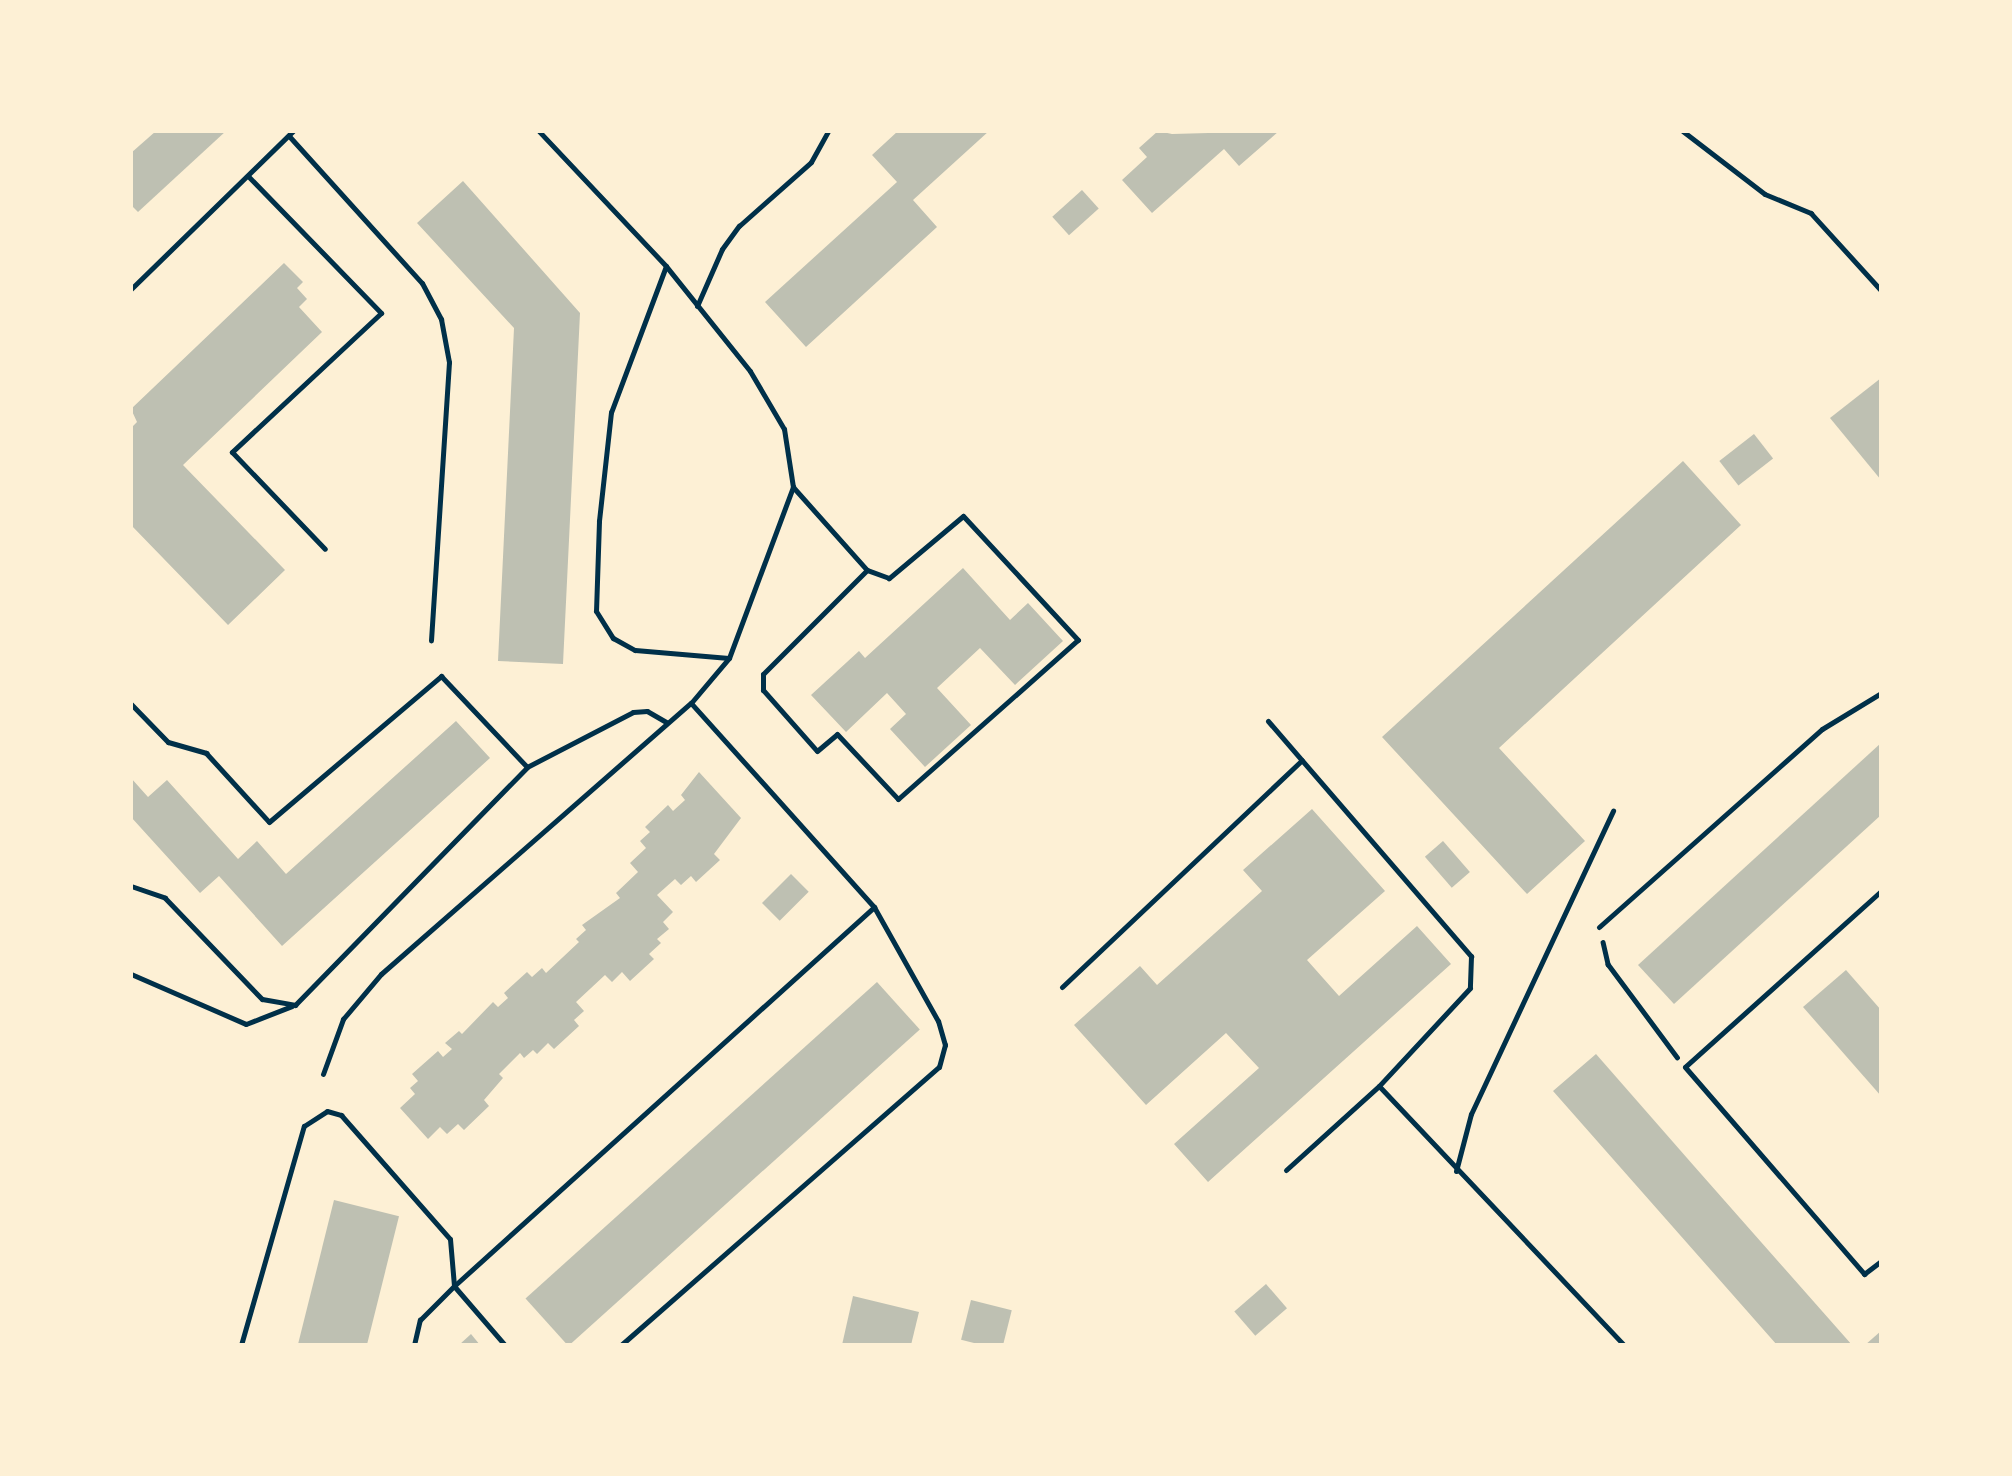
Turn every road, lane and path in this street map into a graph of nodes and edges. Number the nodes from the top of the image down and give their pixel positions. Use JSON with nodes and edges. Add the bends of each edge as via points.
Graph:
{"nodes":[{"id":1,"x":539,"y":131,"type":"edge"},
{"id":2,"x":828,"y":131,"type":"edge"},
{"id":3,"x":1683,"y":131,"type":"edge"},
{"id":4,"x":291,"y":133,"type":"edge"},
{"id":5,"x":248,"y":176,"type":"junction"},
{"id":6,"x":666,"y":266,"type":"junction"},
{"id":7,"x":131,"y":289,"type":"edge"},
{"id":8,"x":1881,"y":290,"type":"edge"},
{"id":9,"x":697,"y":306,"type":"junction"},
{"id":10,"x":793,"y":487,"type":"junction"},
{"id":11,"x":325,"y":549,"type":"dead end"},
{"id":12,"x":867,"y":570,"type":"junction"},
{"id":13,"x":431,"y":640,"type":"dead end"},
{"id":14,"x":729,"y":658,"type":"junction"},
{"id":15,"x":1881,"y":693,"type":"edge"},
{"id":16,"x":691,"y":703,"type":"junction"},
{"id":17,"x":131,"y":704,"type":"edge"},
{"id":18,"x":1268,"y":721,"type":"dead end"},
{"id":19,"x":666,"y":722,"type":"junction"},
{"id":20,"x":1302,"y":760,"type":"junction"},
{"id":21,"x":527,"y":767,"type":"junction"},
{"id":22,"x":1613,"y":811,"type":"dead end"},
{"id":23,"x":131,"y":886,"type":"edge"},
{"id":24,"x":1881,"y":891,"type":"edge"},
{"id":25,"x":874,"y":907,"type":"junction"},
{"id":26,"x":1599,"y":927,"type":"joint"},
{"id":27,"x":131,"y":974,"type":"edge"},
{"id":28,"x":1062,"y":987,"type":"dead end"},
{"id":29,"x":295,"y":1005,"type":"junction"},
{"id":30,"x":1685,"y":1067,"type":"junction"},
{"id":31,"x":323,"y":1074,"type":"dead end"},
{"id":32,"x":1379,"y":1086,"type":"junction"},
{"id":33,"x":1286,"y":1170,"type":"dead end"},
{"id":34,"x":1456,"y":1171,"type":"junction"},
{"id":35,"x":1881,"y":1261,"type":"edge"},
{"id":36,"x":454,"y":1286,"type":"junction"},
{"id":37,"x":241,"y":1345,"type":"edge"},
{"id":38,"x":414,"y":1345,"type":"edge"},
{"id":39,"x":505,"y":1345,"type":"edge"},
{"id":40,"x":621,"y":1345,"type":"edge"},
{"id":41,"x":1624,"y":1345,"type":"edge"}],
"edges":[{"from":1,"to":6,"type":"lane"},
{"from":2,"to":9,"type":"lane","via":[[811,162],[739,226],[722,249]]},
{"from":3,"to":8,"type":"path","via":[[1765,194],[1811,213]]},
{"from":4,"to":5,"type":"lane"},
{"from":4,"to":13,"type":"lane","via":[[422,283],[441,319],[449,362]]},
{"from":5,"to":7,"type":"lane"},
{"from":5,"to":11,"type":"lane","via":[[381,313],[232,452]]},
{"from":6,"to":9,"type":"lane"},
{"from":6,"to":14,"type":"lane","via":[[611,412],[599,521],[596,611],[613,638],[635,649]]},
{"from":9,"to":10,"type":"lane","via":[[774,407],[784,429]]},
{"from":10,"to":12,"type":"lane"},
{"from":10,"to":14,"type":"lane"},
{"from":12,"to":12,"type":"lane","via":[[763,674],[763,690],[817,751],[838,734],[898,799],[1078,640],[963,516],[889,578]]},
{"from":14,"to":16,"type":"lane"},
{"from":15,"to":26,"type":"lane","via":[[1822,729]]},
{"from":16,"to":19,"type":"lane"},
{"from":16,"to":25,"type":"lane"},
{"from":17,"to":21,"type":"lane","via":[[168,742],[206,753],[269,822],[440,676]]},
{"from":18,"to":20,"type":"lane"},
{"from":19,"to":21,"type":"lane","via":[[648,711],[633,712]]},
{"from":19,"to":31,"type":"lane","via":[[381,974],[343,1018]]},
{"from":20,"to":28,"type":"lane"},
{"from":20,"to":32,"type":"lane","via":[[1471,956],[1471,988]]},
{"from":21,"to":29,"type":"lane"},
{"from":22,"to":34,"type":"lane","via":[[1471,1114]]},
{"from":23,"to":29,"type":"lane","via":[[165,898],[262,999]]},
{"from":24,"to":30,"type":"lane"},
{"from":25,"to":36,"type":"lane"},
{"from":25,"to":40,"type":"lane","via":[[938,1021],[945,1045],[939,1067]]},
{"from":26,"to":30,"type":"path","via":[[1608,964]]},
{"from":27,"to":29,"type":"lane","via":[[246,1024]]},
{"from":30,"to":35,"type":"lane","via":[[1864,1274]]},
{"from":32,"to":33,"type":"lane"},
{"from":32,"to":34,"type":"lane"},
{"from":34,"to":41,"type":"lane"},
{"from":36,"to":37,"type":"lane","via":[[450,1239],[341,1115],[327,1111],[304,1126]]},
{"from":36,"to":38,"type":"lane","via":[[420,1320]]},
{"from":36,"to":39,"type":"lane"}]}
